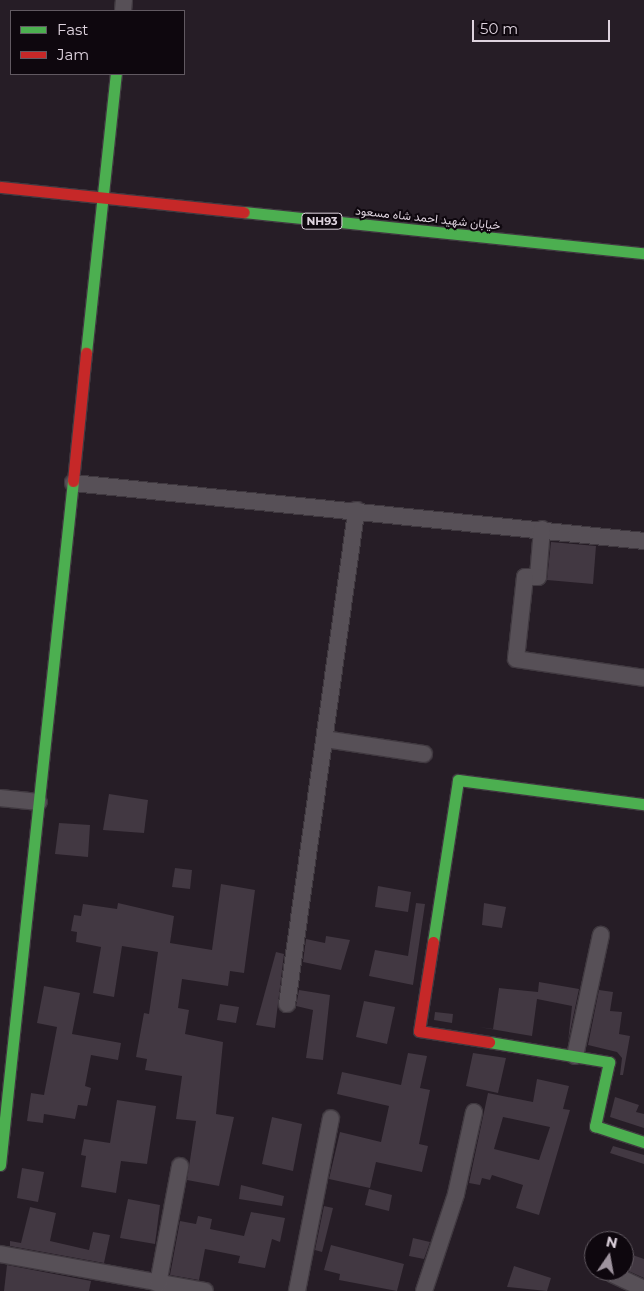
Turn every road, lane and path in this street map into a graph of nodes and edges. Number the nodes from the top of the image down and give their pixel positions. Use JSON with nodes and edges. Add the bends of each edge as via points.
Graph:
{"nodes":[{"id":1,"x":116,"y":75,"type":"edge"},
{"id":2,"x":0,"y":187,"type":"edge"},
{"id":3,"x":103,"y":199,"type":"junction"},
{"id":4,"x":644,"y":253,"type":"edge"},
{"id":5,"x":72,"y":483,"type":"junction"},
{"id":6,"x":356,"y":510,"type":"junction"},
{"id":7,"x":542,"y":528,"type":"junction"},
{"id":8,"x":644,"y":541,"type":"edge"},
{"id":9,"x":644,"y":678,"type":"edge"},
{"id":10,"x":325,"y":739,"type":"junction"},
{"id":11,"x":424,"y":754,"type":"dead end"},
{"id":12,"x":0,"y":798,"type":"edge"},
{"id":13,"x":39,"y":802,"type":"junction"},
{"id":14,"x":644,"y":804,"type":"edge"},
{"id":15,"x":601,"y":935,"type":"dead end"},
{"id":16,"x":287,"y":1004,"type":"dead end"},
{"id":17,"x":575,"y":1056,"type":"junction"},
{"id":18,"x":3,"y":1103,"type":"edge"},
{"id":19,"x":474,"y":1112,"type":"dead end"},
{"id":20,"x":331,"y":1118,"type":"dead end"},
{"id":21,"x":644,"y":1142,"type":"edge"},
{"id":22,"x":0,"y":1165,"type":"edge"},
{"id":23,"x":180,"y":1166,"type":"dead end"},
{"id":24,"x":0,"y":1254,"type":"edge"},
{"id":25,"x":627,"y":1281,"type":"edge"},
{"id":26,"x":158,"y":1284,"type":"junction"},
{"id":27,"x":644,"y":1289,"type":"edge"},
{"id":28,"x":205,"y":1291,"type":"edge"},
{"id":29,"x":297,"y":1291,"type":"edge"},
{"id":30,"x":424,"y":1291,"type":"edge"}],
"edges":[{"from":1,"to":3,"type":"street"},
{"from":2,"to":3,"type":"street","name":"خیابان شهید احمد شاه مسعود","number":"NH93"},
{"from":3,"to":4,"type":"street","name":"خیابان شهید احمد شاه مسعود","number":"NH93"},
{"from":3,"to":5,"type":"street"},
{"from":5,"to":6,"type":"street"},
{"from":5,"to":13,"type":"street"},
{"from":6,"to":7,"type":"street"},
{"from":6,"to":10,"type":"street"},
{"from":7,"to":8,"type":"street"},
{"from":7,"to":9,"type":"street","via":[[538,577],[526,577],[516,659]]},
{"from":10,"to":11,"type":"street"},
{"from":10,"to":16,"type":"street"},
{"from":12,"to":13,"type":"street"},
{"from":13,"to":18,"type":"street"},
{"from":14,"to":17,"type":"street","via":[[458,780],[419,1031]]},
{"from":15,"to":17,"type":"street"},
{"from":17,"to":21,"type":"street","via":[[609,1062],[595,1126]]},
{"from":18,"to":22,"type":"street"},
{"from":19,"to":30,"type":"street","via":[[456,1194]]},
{"from":20,"to":29,"type":"street"},
{"from":23,"to":26,"type":"street"},
{"from":24,"to":26,"type":"street"},
{"from":25,"to":27,"type":"street"},
{"from":26,"to":28,"type":"street"}]}
